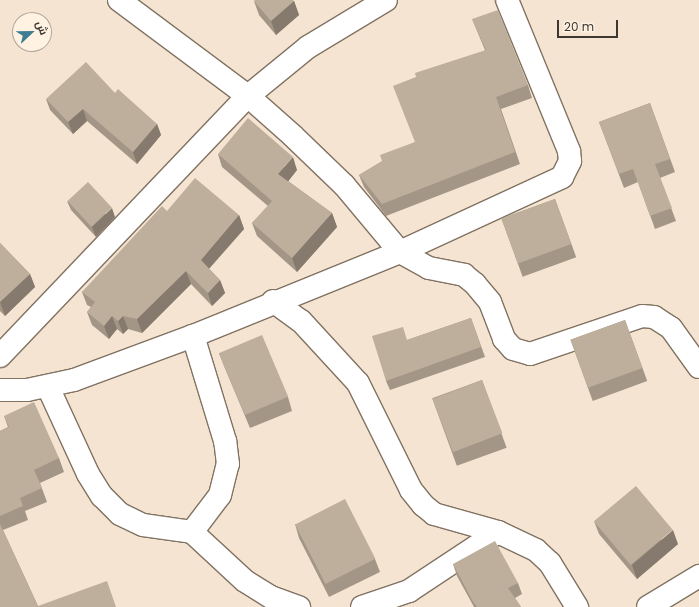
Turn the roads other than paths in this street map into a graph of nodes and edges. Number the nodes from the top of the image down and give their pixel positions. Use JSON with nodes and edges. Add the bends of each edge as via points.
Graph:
{"nodes":[{"id":1,"x":119,"y":0,"type":"edge"},
{"id":2,"x":386,"y":0,"type":"edge"},
{"id":3,"x":507,"y":0,"type":"edge"},
{"id":4,"x":248,"y":96,"type":"junction"},
{"id":5,"x":400,"y":252,"type":"junction"},
{"id":6,"x":273,"y":301,"type":"junction"},
{"id":7,"x":193,"y":336,"type":"junction"},
{"id":8,"x":0,"y":356,"type":"edge"},
{"id":9,"x":699,"y":367,"type":"edge"},
{"id":10,"x":48,"y":387,"type":"junction"},
{"id":11,"x":0,"y":390,"type":"edge"},
{"id":12,"x":192,"y":532,"type":"junction"},
{"id":13,"x":498,"y":532,"type":"junction"},
{"id":14,"x":699,"y":576,"type":"edge"},
{"id":15,"x":299,"y":607,"type":"edge"},
{"id":16,"x":362,"y":607,"type":"edge"},
{"id":17,"x":577,"y":607,"type":"edge"},
{"id":18,"x":648,"y":607,"type":"edge"}],
"edges":[{"from":1,"to":4,"type":"street"},
{"from":2,"to":4,"type":"street","via":[[308,47]]},
{"from":3,"to":5,"type":"street","via":[[569,150],[568,168],[546,186]]},
{"from":4,"to":5,"type":"street","via":[[344,185]]},
{"from":4,"to":8,"type":"street"},
{"from":5,"to":6,"type":"street"},
{"from":5,"to":9,"type":"street","via":[[429,268],[464,275],[475,284],[490,302],[504,339],[513,349],[530,354],[642,316],[654,316],[671,328]]},
{"from":6,"to":7,"type":"street"},
{"from":6,"to":13,"type":"street","via":[[301,321],[358,383],[411,490],[424,505],[434,514]]},
{"from":7,"to":10,"type":"street"},
{"from":7,"to":12,"type":"street","via":[[225,441],[228,464],[220,495]]},
{"from":10,"to":11,"type":"street"},
{"from":10,"to":12,"type":"street","via":[[102,496],[120,514],[143,525]]},
{"from":12,"to":15,"type":"street","via":[[245,581],[272,597]]},
{"from":13,"to":16,"type":"street","via":[[409,591]]},
{"from":13,"to":17,"type":"street","via":[[536,550],[550,563]]},
{"from":14,"to":18,"type":"street"}]}
